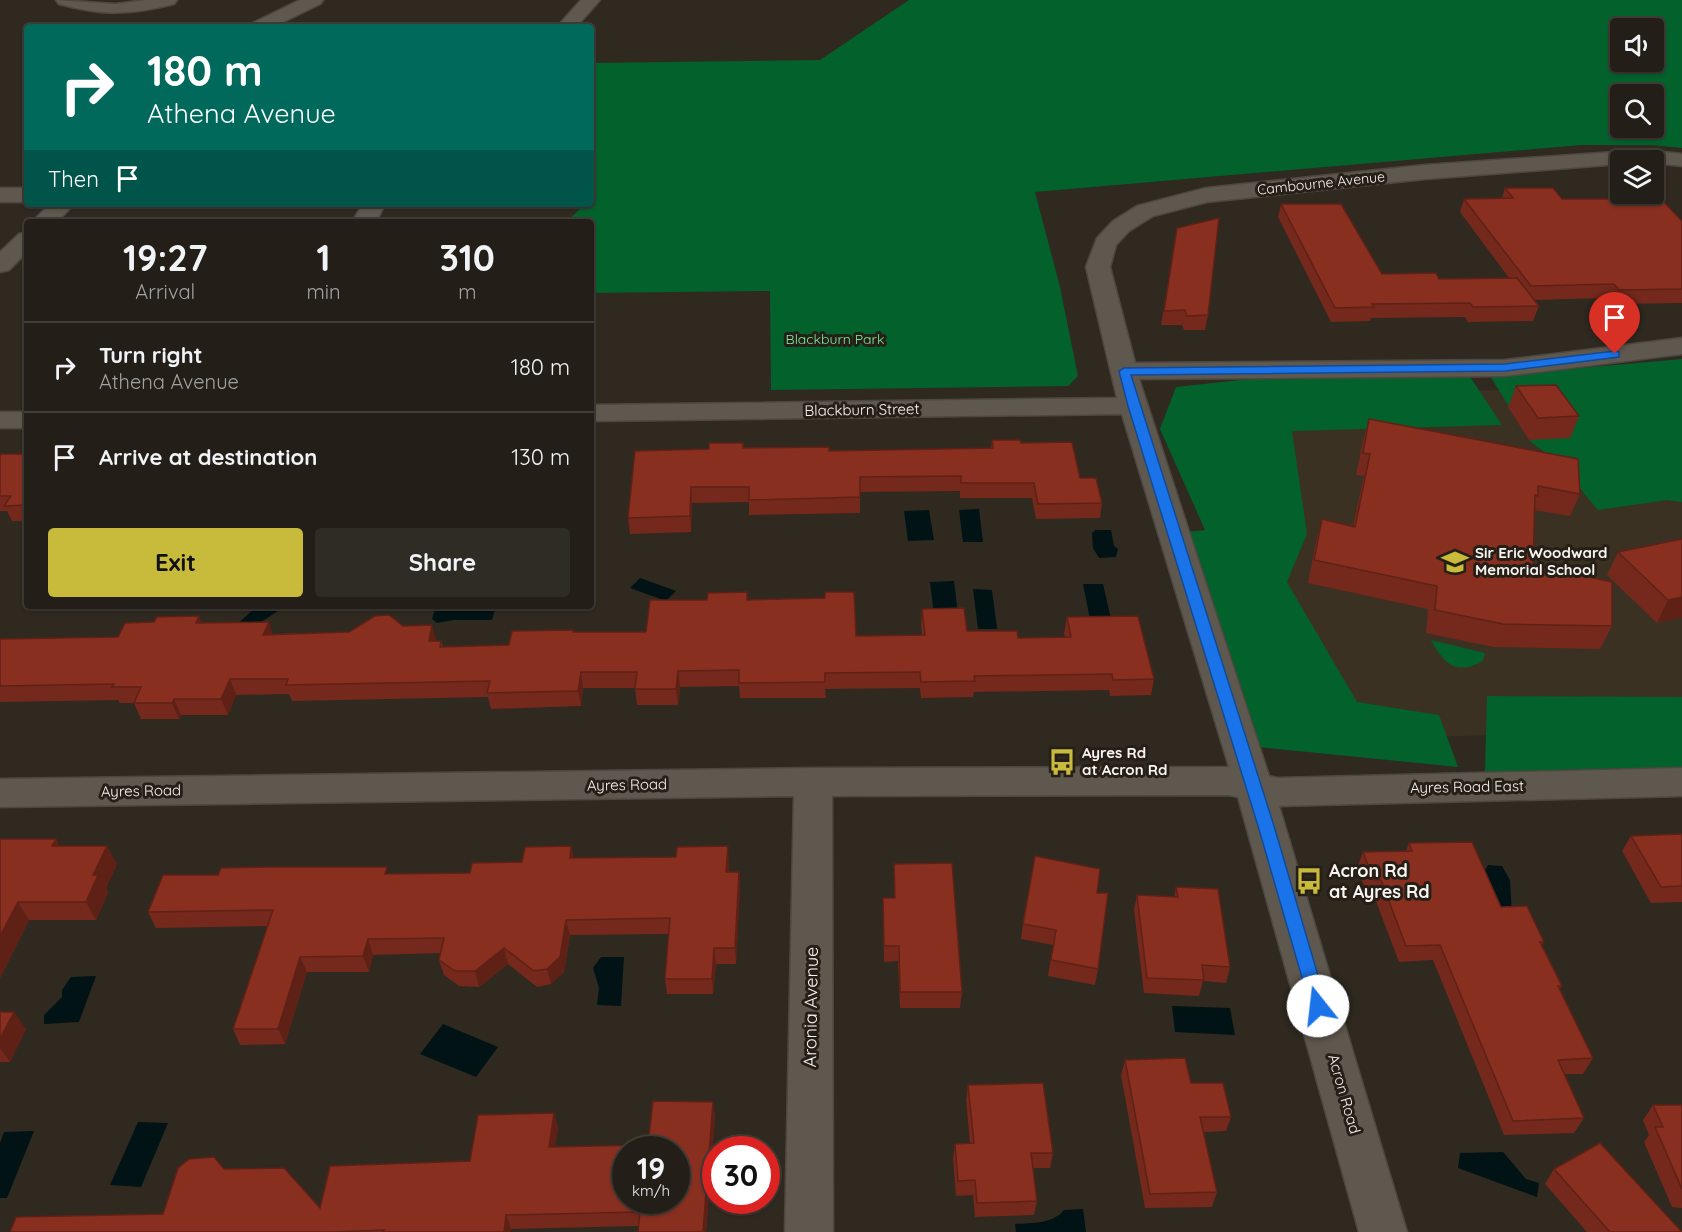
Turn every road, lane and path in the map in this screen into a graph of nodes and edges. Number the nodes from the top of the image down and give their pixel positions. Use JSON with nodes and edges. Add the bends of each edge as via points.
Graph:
{"nodes":[{"id":1,"x":65,"y":0,"type":"edge"},
{"id":2,"x":168,"y":0,"type":"edge"},
{"id":3,"x":314,"y":0,"type":"edge"},
{"id":4,"x":591,"y":0,"type":"edge"},
{"id":5,"x":265,"y":24,"type":"edge"},
{"id":6,"x":570,"y":24,"type":"edge"},
{"id":7,"x":1682,"y":160,"type":"edge"},
{"id":8,"x":0,"y":195,"type":"edge"},
{"id":9,"x":24,"y":195,"type":"edge"},
{"id":10,"x":60,"y":207,"type":"edge"},
{"id":11,"x":47,"y":219,"type":"edge"},
{"id":12,"x":24,"y":242,"type":"edge"},
{"id":13,"x":0,"y":265,"type":"edge"},
{"id":14,"x":1682,"y":346,"type":"edge"},
{"id":15,"x":1124,"y":371,"type":"junction"},
{"id":16,"x":1133,"y":406,"type":"junction"},
{"id":17,"x":594,"y":413,"type":"edge"},
{"id":18,"x":0,"y":420,"type":"edge"},
{"id":19,"x":24,"y":420,"type":"edge"},
{"id":20,"x":1682,"y":782,"type":"edge"},
{"id":21,"x":813,"y":783,"type":"junction"},
{"id":22,"x":1253,"y":786,"type":"junction"},
{"id":23,"x":0,"y":793,"type":"edge"},
{"id":24,"x":809,"y":1232,"type":"edge"},
{"id":25,"x":1383,"y":1232,"type":"edge"}],
"edges":[{"from":1,"to":2,"type":"street","via":[[92,9],[118,11]]},
{"from":3,"to":5,"type":"street"},
{"from":4,"to":6,"type":"street"},
{"from":7,"to":15,"type":"street","name":"Cambourne Avenue","via":[[1645,156],[1425,171],[1206,195],[1145,211],[1121,226],[1105,243],[1098,267]]},
{"from":8,"to":9,"type":"street"},
{"from":10,"to":11,"type":"street"},
{"from":12,"to":13,"type":"street"},
{"from":14,"to":15,"type":"street","via":[[1505,368]]},
{"from":15,"to":16,"type":"street","name":"Acron Road"},
{"from":16,"to":17,"type":"street","name":"Blackburn Street"},
{"from":16,"to":22,"type":"street","name":"Acron Road"},
{"from":18,"to":19,"type":"street"},
{"from":20,"to":22,"type":"street","name":"Ayres Road East","via":[[1278,792]]},
{"from":21,"to":22,"type":"street","name":"Ayres Road","via":[[1228,781]]},
{"from":21,"to":23,"type":"street","name":"Ayres Road"},
{"from":21,"to":24,"type":"street","name":"Aronia Avenue"},
{"from":22,"to":25,"type":"street","name":"Acron Road"}]}
